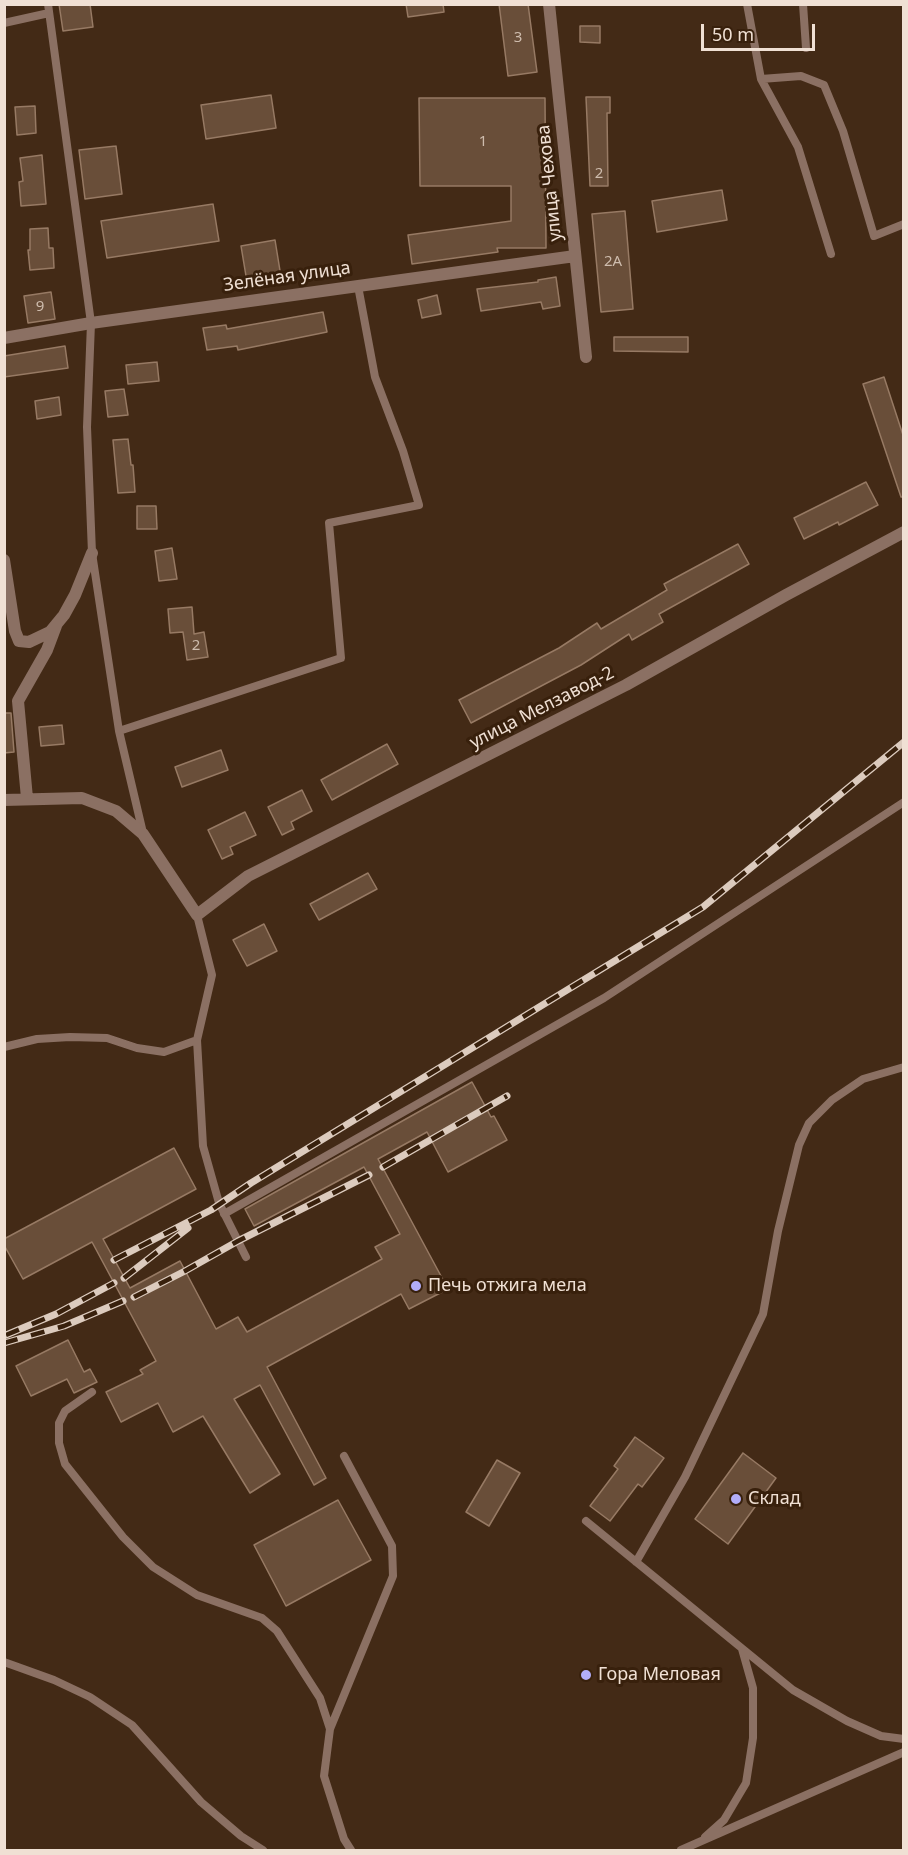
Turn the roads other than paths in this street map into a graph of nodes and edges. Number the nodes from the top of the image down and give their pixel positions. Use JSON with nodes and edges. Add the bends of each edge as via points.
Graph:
{"nodes":[{"id":1,"x":549,"y":4,"type":"edge"},
{"id":2,"x":747,"y":4,"type":"edge"},
{"id":3,"x":803,"y":4,"type":"edge"},
{"id":4,"x":48,"y":9,"type":"edge"},
{"id":5,"x":4,"y":23,"type":"edge"},
{"id":6,"x":806,"y":48,"type":"dead end"},
{"id":7,"x":761,"y":79,"type":"junction"},
{"id":8,"x":903,"y":224,"type":"edge"},
{"id":9,"x":831,"y":254,"type":"dead end"},
{"id":10,"x":575,"y":256,"type":"junction"},
{"id":11,"x":358,"y":286,"type":"junction"},
{"id":12,"x":91,"y":323,"type":"junction"},
{"id":13,"x":4,"y":338,"type":"edge"},
{"id":14,"x":586,"y":357,"type":"dead end"},
{"id":15,"x":903,"y":532,"type":"edge"},
{"id":16,"x":92,"y":553,"type":"junction"},
{"id":17,"x":4,"y":560,"type":"edge"},
{"id":18,"x":58,"y":622,"type":"junction"},
{"id":19,"x":119,"y":731,"type":"junction"},
{"id":20,"x":27,"y":798,"type":"junction"},
{"id":21,"x":4,"y":800,"type":"edge"},
{"id":22,"x":903,"y":802,"type":"edge"},
{"id":23,"x":143,"y":834,"type":"junction"},
{"id":24,"x":197,"y":915,"type":"junction"},
{"id":25,"x":197,"y":1040,"type":"junction"},
{"id":26,"x":4,"y":1047,"type":"edge"},
{"id":27,"x":903,"y":1067,"type":"edge"},
{"id":28,"x":224,"y":1214,"type":"junction"},
{"id":29,"x":246,"y":1257,"type":"dead end"},
{"id":30,"x":92,"y":1392,"type":"dead end"},
{"id":31,"x":344,"y":1456,"type":"dead end"},
{"id":32,"x":586,"y":1521,"type":"dead end"},
{"id":33,"x":636,"y":1562,"type":"junction"},
{"id":34,"x":741,"y":1648,"type":"junction"},
{"id":35,"x":4,"y":1662,"type":"edge"},
{"id":36,"x":330,"y":1729,"type":"junction"},
{"id":37,"x":903,"y":1739,"type":"edge"},
{"id":38,"x":903,"y":1752,"type":"edge"},
{"id":39,"x":699,"y":1843,"type":"junction"},
{"id":40,"x":263,"y":1851,"type":"edge"},
{"id":41,"x":351,"y":1851,"type":"edge"},
{"id":42,"x":681,"y":1851,"type":"edge"}],
"edges":[{"from":1,"to":10,"type":"street","name":"улица Чехова"},
{"from":2,"to":7,"type":"lane"},
{"from":3,"to":6,"type":"lane"},
{"from":4,"to":5,"type":"lane"},
{"from":4,"to":12,"type":"lane"},
{"from":7,"to":8,"type":"lane","via":[[801,76],[824,85],[843,131],[874,236]]},
{"from":7,"to":9,"type":"lane","via":[[798,147]]},
{"from":10,"to":11,"type":"street","name":"Зелёная улица"},
{"from":10,"to":14,"type":"street","name":"улица Чехова"},
{"from":11,"to":12,"type":"street","name":"Зелёная улица"},
{"from":11,"to":19,"type":"lane","via":[[375,377],[419,504],[328,523],[342,658]]},
{"from":12,"to":13,"type":"street","name":"Зелёная улица"},
{"from":12,"to":16,"type":"lane","via":[[87,427]]},
{"from":15,"to":24,"type":"street","name":"улица Мелзавод-2","via":[[626,685],[248,876]]},
{"from":16,"to":18,"type":"street"},
{"from":16,"to":19,"type":"lane"},
{"from":17,"to":18,"type":"street","via":[[19,641],[29,642],[50,632]]},
{"from":18,"to":20,"type":"street","via":[[18,702]]},
{"from":19,"to":23,"type":"lane"},
{"from":20,"to":21,"type":"street"},
{"from":20,"to":23,"type":"street","via":[[82,798],[116,811]]},
{"from":22,"to":28,"type":"lane","via":[[604,998]]},
{"from":23,"to":24,"type":"street"},
{"from":24,"to":25,"type":"lane","via":[[212,975]]},
{"from":25,"to":26,"type":"lane","via":[[164,1052],[107,1038],[37,1039]]},
{"from":25,"to":28,"type":"lane","via":[[204,1146]]},
{"from":27,"to":33,"type":"lane","via":[[863,1079],[808,1123],[798,1145],[764,1314],[685,1477]]},
{"from":28,"to":29,"type":"lane"},
{"from":30,"to":36,"type":"lane","via":[[65,1411],[59,1423],[65,1464],[123,1537],[153,1567],[198,1595],[262,1618],[277,1631],[320,1698]]},
{"from":31,"to":36,"type":"lane","via":[[392,1546],[393,1576]]},
{"from":32,"to":33,"type":"lane"},
{"from":33,"to":34,"type":"lane"},
{"from":34,"to":37,"type":"lane","via":[[793,1690],[838,1716],[881,1736]]},
{"from":34,"to":39,"type":"lane","via":[[753,1688],[753,1738],[746,1783],[724,1820]]},
{"from":35,"to":40,"type":"lane","via":[[90,1697],[132,1725],[201,1802]]},
{"from":36,"to":41,"type":"lane","via":[[324,1776]]},
{"from":38,"to":39,"type":"lane"},
{"from":39,"to":42,"type":"lane"}]}
